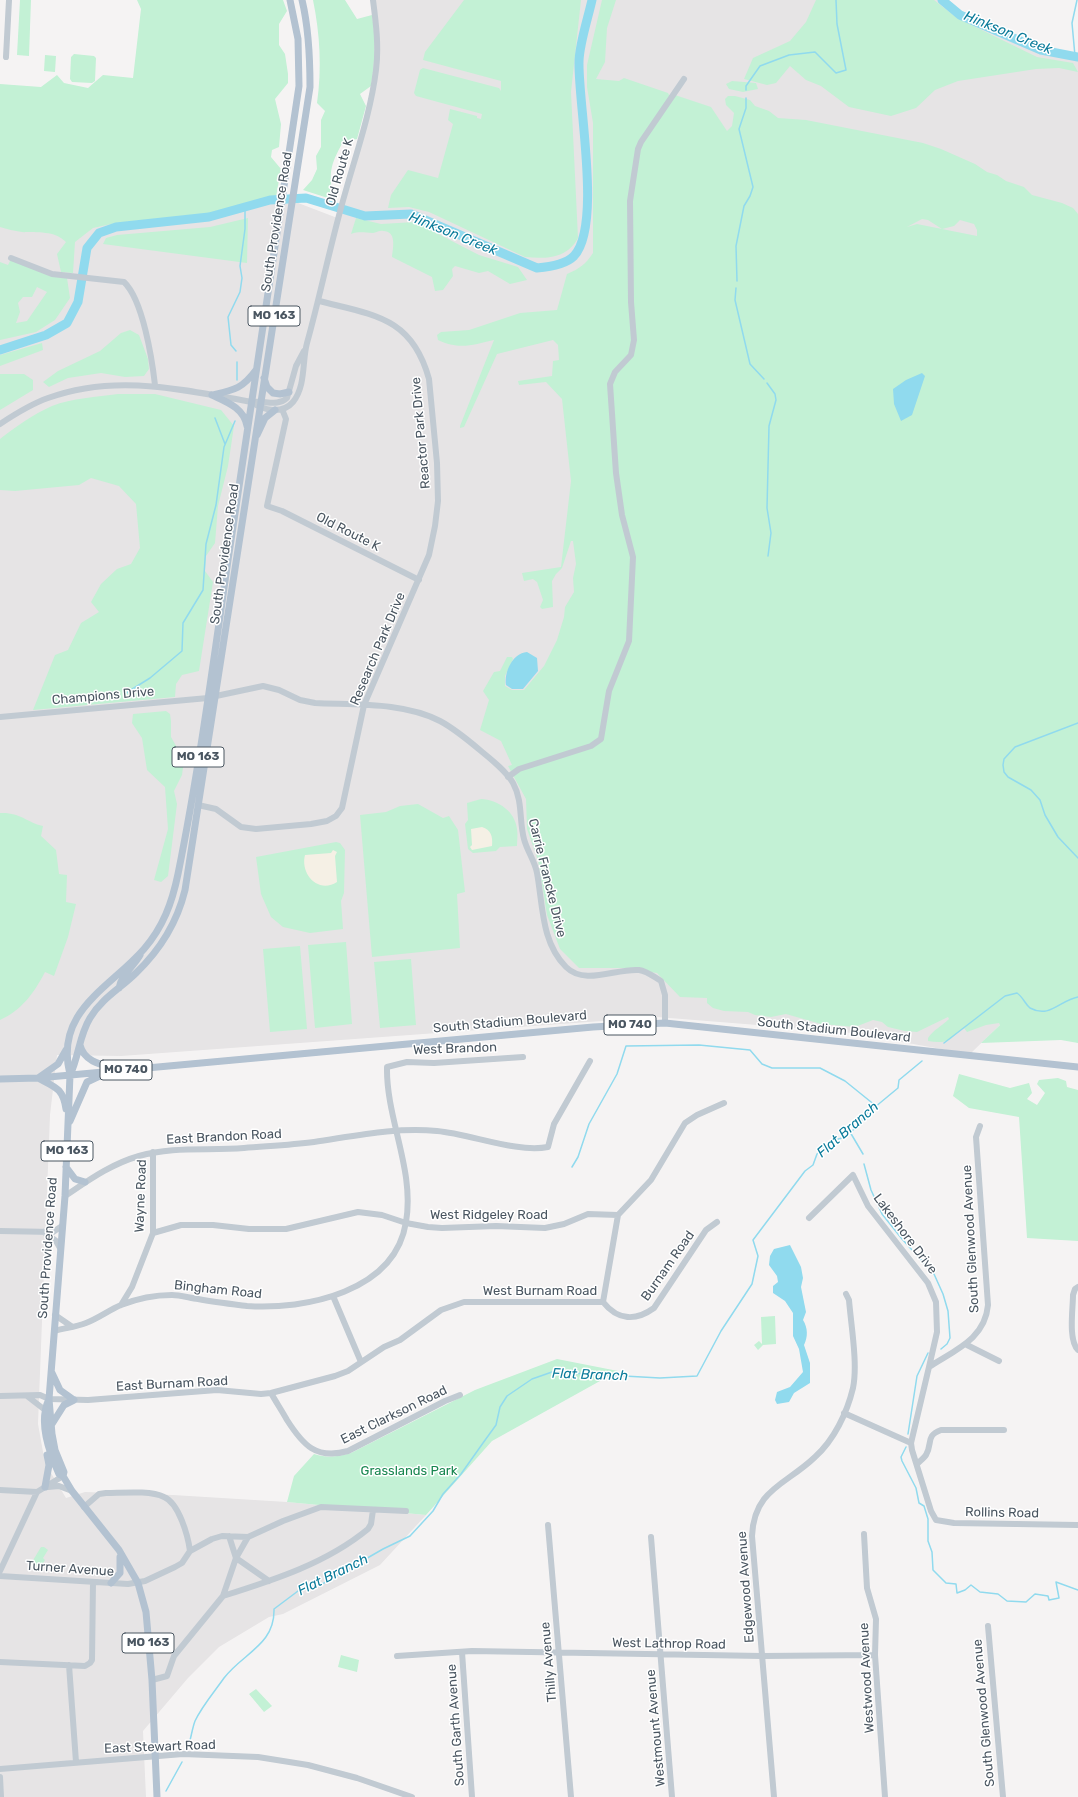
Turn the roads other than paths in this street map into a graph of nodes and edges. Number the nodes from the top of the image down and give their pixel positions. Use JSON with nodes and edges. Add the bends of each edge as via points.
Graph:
{"nodes":[{"id":1,"x":9,"y":0,"type":"edge"},
{"id":2,"x":290,"y":0,"type":"edge"},
{"id":3,"x":302,"y":0,"type":"edge"},
{"id":4,"x":373,"y":0,"type":"edge"},
{"id":5,"x":6,"y":57,"type":"dead end"},
{"id":6,"x":684,"y":79,"type":"dead end"},
{"id":7,"x":11,"y":258,"type":"dead end"},
{"id":8,"x":319,"y":301,"type":"junction"},
{"id":9,"x":306,"y":348,"type":"junction"},
{"id":10,"x":257,"y":368,"type":"junction"},
{"id":11,"x":264,"y":378,"type":"junction"},
{"id":12,"x":155,"y":385,"type":"junction"},
{"id":13,"x":289,"y":392,"type":"junction"},
{"id":14,"x":212,"y":395,"type":"junction"},
{"id":15,"x":252,"y":402,"type":"junction"},
{"id":16,"x":260,"y":404,"type":"junction"},
{"id":17,"x":279,"y":409,"type":"junction"},
{"id":18,"x":0,"y":424,"type":"edge"},
{"id":19,"x":248,"y":432,"type":"junction"},
{"id":20,"x":255,"y":439,"type":"junction"},
{"id":21,"x":419,"y":580,"type":"junction"},
{"id":22,"x":216,"y":696,"type":"junction"},
{"id":23,"x":208,"y":698,"type":"junction"},
{"id":24,"x":364,"y":705,"type":"junction"},
{"id":25,"x":0,"y":717,"type":"edge"},
{"id":26,"x":508,"y":777,"type":"junction"},
{"id":27,"x":198,"y":806,"type":"junction"},
{"id":28,"x":143,"y":950,"type":"junction"},
{"id":29,"x":119,"y":988,"type":"junction"},
{"id":30,"x":665,"y":1023,"type":"junction"},
{"id":31,"x":69,"y":1042,"type":"junction"},
{"id":32,"x":79,"y":1043,"type":"junction"},
{"id":33,"x":523,"y":1057,"type":"dead end"},
{"id":34,"x":590,"y":1061,"type":"dead end"},
{"id":35,"x":387,"y":1067,"type":"joint"},
{"id":36,"x":1078,"y":1067,"type":"edge"},
{"id":37,"x":121,"y":1070,"type":"junction"},
{"id":38,"x":70,"y":1075,"type":"junction"},
{"id":39,"x":38,"y":1078,"type":"junction"},
{"id":40,"x":0,"y":1079,"type":"edge"},
{"id":41,"x":724,"y":1103,"type":"dead end"},
{"id":42,"x":68,"y":1125,"type":"junction"},
{"id":43,"x":980,"y":1126,"type":"dead end"},
{"id":44,"x":395,"y":1131,"type":"junction"},
{"id":45,"x":153,"y":1152,"type":"junction"},
{"id":46,"x":66,"y":1166,"type":"junction"},
{"id":47,"x":85,"y":1182,"type":"junction"},
{"id":48,"x":65,"y":1196,"type":"junction"},
{"id":49,"x":618,"y":1214,"type":"junction"},
{"id":50,"x":809,"y":1218,"type":"dead end"},
{"id":51,"x":717,"y":1222,"type":"dead end"},
{"id":52,"x":406,"y":1223,"type":"junction"},
{"id":53,"x":62,"y":1226,"type":"junction"},
{"id":54,"x":0,"y":1231,"type":"edge"},
{"id":55,"x":44,"y":1232,"type":"junction"},
{"id":56,"x":152,"y":1233,"type":"junction"},
{"id":57,"x":60,"y":1248,"type":"junction"},
{"id":58,"x":1078,"y":1287,"type":"edge"},
{"id":59,"x":846,"y":1294,"type":"dead end"},
{"id":60,"x":333,"y":1296,"type":"junction"},
{"id":61,"x":464,"y":1302,"type":"joint"},
{"id":62,"x":603,"y":1302,"type":"junction"},
{"id":63,"x":121,"y":1305,"type":"junction"},
{"id":64,"x":55,"y":1315,"type":"junction"},
{"id":65,"x":633,"y":1318,"type":"joint"},
{"id":66,"x":71,"y":1326,"type":"junction"},
{"id":67,"x":54,"y":1332,"type":"junction"},
{"id":68,"x":965,"y":1344,"type":"junction"},
{"id":69,"x":1078,"y":1350,"type":"edge"},
{"id":70,"x":999,"y":1361,"type":"dead end"},
{"id":71,"x":361,"y":1362,"type":"junction"},
{"id":72,"x":929,"y":1367,"type":"junction"},
{"id":73,"x":51,"y":1370,"type":"junction"},
{"id":74,"x":271,"y":1393,"type":"junction"},
{"id":75,"x":460,"y":1395,"type":"dead end"},
{"id":76,"x":0,"y":1396,"type":"edge"},
{"id":77,"x":26,"y":1396,"type":"junction"},
{"id":78,"x":49,"y":1398,"type":"junction"},
{"id":79,"x":74,"y":1400,"type":"junction"},
{"id":80,"x":45,"y":1410,"type":"junction"},
{"id":81,"x":844,"y":1413,"type":"junction"},
{"id":82,"x":48,"y":1427,"type":"junction"},
{"id":83,"x":1004,"y":1430,"type":"dead end"},
{"id":84,"x":911,"y":1443,"type":"junction"},
{"id":85,"x":916,"y":1464,"type":"junction"},
{"id":86,"x":63,"y":1476,"type":"junction"},
{"id":87,"x":45,"y":1487,"type":"junction"},
{"id":88,"x":0,"y":1490,"type":"edge"},
{"id":89,"x":72,"y":1491,"type":"junction"},
{"id":90,"x":37,"y":1492,"type":"junction"},
{"id":91,"x":84,"y":1507,"type":"junction"},
{"id":92,"x":373,"y":1510,"type":"junction"},
{"id":93,"x":406,"y":1511,"type":"dead end"},
{"id":94,"x":548,"y":1525,"type":"dead end"},
{"id":95,"x":1078,"y":1525,"type":"edge"},
{"id":96,"x":864,"y":1534,"type":"dead end"},
{"id":97,"x":230,"y":1536,"type":"junction"},
{"id":98,"x":248,"y":1537,"type":"junction"},
{"id":99,"x":651,"y":1538,"type":"dead end"},
{"id":100,"x":119,"y":1550,"type":"junction"},
{"id":101,"x":190,"y":1551,"type":"junction"},
{"id":102,"x":236,"y":1558,"type":"junction"},
{"id":103,"x":0,"y":1570,"type":"edge"},
{"id":104,"x":0,"y":1576,"type":"edge"},
{"id":105,"x":269,"y":1581,"type":"junction"},
{"id":106,"x":93,"y":1582,"type":"junction"},
{"id":107,"x":111,"y":1583,"type":"junction"},
{"id":108,"x":138,"y":1583,"type":"junction"},
{"id":109,"x":223,"y":1596,"type":"junction"},
{"id":110,"x":988,"y":1626,"type":"dead end"},
{"id":111,"x":462,"y":1652,"type":"junction"},
{"id":112,"x":560,"y":1653,"type":"junction"},
{"id":113,"x":661,"y":1655,"type":"junction"},
{"id":114,"x":875,"y":1655,"type":"junction"},
{"id":115,"x":397,"y":1656,"type":"dead end"},
{"id":116,"x":762,"y":1656,"type":"junction"},
{"id":117,"x":0,"y":1662,"type":"edge"},
{"id":118,"x":69,"y":1665,"type":"junction"},
{"id":119,"x":152,"y":1680,"type":"junction"},
{"id":120,"x":155,"y":1756,"type":"junction"},
{"id":121,"x":76,"y":1762,"type":"junction"},
{"id":122,"x":0,"y":1769,"type":"edge"},
{"id":123,"x":0,"y":1777,"type":"edge"},
{"id":124,"x":1,"y":1797,"type":"edge"},
{"id":125,"x":157,"y":1797,"type":"edge"},
{"id":126,"x":412,"y":1797,"type":"edge"},
{"id":127,"x":472,"y":1797,"type":"edge"},
{"id":128,"x":571,"y":1797,"type":"edge"},
{"id":129,"x":672,"y":1797,"type":"edge"},
{"id":130,"x":774,"y":1797,"type":"edge"},
{"id":131,"x":885,"y":1797,"type":"edge"},
{"id":132,"x":1003,"y":1797,"type":"edge"}],
"edges":[{"from":1,"to":5,"type":"street"},
{"from":2,"to":10,"type":"main road","name":"South Providence Road","number":"MO 163","via":[[298,39],[299,86]]},
{"from":3,"to":11,"type":"main road","name":"South Providence Road","number":"MO 163","via":[[307,19],[310,80]]},
{"from":4,"to":8,"type":"street","name":"Old Route K","via":[[377,30],[372,95],[331,246]]},
{"from":6,"to":26,"type":"street","via":[[638,149],[630,201],[634,340],[631,355],[615,372],[610,384],[616,473],[622,515],[633,556],[627,650],[609,691],[601,739],[591,746],[519,769]]},
{"from":7,"to":12,"type":"street","via":[[59,275],[124,282],[133,294],[144,326]]},
{"from":8,"to":9,"type":"street","name":"Old Route K"},
{"from":8,"to":21,"type":"street","name":"Reactor Park Drive","via":[[390,322],[405,332],[425,362],[430,386],[438,501],[429,555]]},
{"from":9,"to":13,"type":"street","name":"Old Route K","via":[[296,366]]},
{"from":9,"to":17,"type":"street","name":"Old Route K","via":[[305,366],[296,397],[293,402]]},
{"from":10,"to":14,"type":"main road","via":[[236,390]]},
{"from":10,"to":15,"type":"main road","name":"South Providence Road","number":"MO 163"},
{"from":11,"to":13,"type":"main road","via":[[273,393]]},
{"from":11,"to":16,"type":"main road","name":"South Providence Road","number":"MO 163"},
{"from":12,"to":14,"type":"street"},
{"from":12,"to":18,"type":"street","via":[[117,384],[74,391],[48,398]]},
{"from":13,"to":16,"type":"street","via":[[287,398],[279,403]]},
{"from":14,"to":15,"type":"street"},
{"from":14,"to":19,"type":"main road","via":[[243,414]]},
{"from":15,"to":16,"type":"street"},
{"from":15,"to":19,"type":"main road","name":"South Providence Road","number":"MO 163"},
{"from":16,"to":17,"type":"street"},
{"from":16,"to":20,"type":"main road","name":"South Providence Road","number":"MO 163"},
{"from":17,"to":20,"type":"main road","via":[[265,418]]},
{"from":17,"to":21,"type":"street","name":"Old Route K","via":[[286,419],[267,506],[282,511]]},
{"from":19,"to":23,"type":"main road","name":"South Providence Road","number":"MO 163"},
{"from":20,"to":22,"type":"main road","name":"South Providence Road","number":"MO 163"},
{"from":21,"to":24,"type":"street","name":"Research Park Drive"},
{"from":22,"to":24,"type":"street","name":"Carrie Francke Drive","via":[[262,686],[315,703]]},
{"from":22,"to":27,"type":"main road","name":"South Providence Road","number":"MO 163"},
{"from":23,"to":25,"type":"street","name":"Champions Drive"},
{"from":23,"to":28,"type":"main road","name":"South Providence Road","number":"MO 163","via":[[178,876],[169,911]]},
{"from":24,"to":26,"type":"street","name":"Carrie Francke Drive","via":[[408,709],[439,720],[470,742]]},
{"from":24,"to":27,"type":"street","name":"Research Park Drive","via":[[342,808],[336,816],[327,821],[311,824],[256,829],[240,827],[216,809]]},
{"from":26,"to":30,"type":"street","name":"Carrie Francke Drive","via":[[519,800],[524,839],[537,872],[542,912],[548,936],[557,955],[567,968],[578,974],[593,976],[622,970],[641,970],[661,981]]},
{"from":27,"to":29,"type":"main road","name":"South Providence Road","number":"MO 163","via":[[185,890],[174,924],[163,943]]},
{"from":28,"to":29,"type":"main road","via":[[121,980]]},
{"from":28,"to":31,"type":"main road","name":"South Providence Road","number":"MO 163","via":[[84,1005],[74,1023]]},
{"from":29,"to":32,"type":"main road","name":"South Providence Road","number":"MO 163","via":[[105,998],[90,1017]]},
{"from":30,"to":36,"type":"main road","name":"South Stadium Boulevard","number":"MO 740"},
{"from":30,"to":37,"type":"main road","name":"South Stadium Boulevard","number":"MO 740","via":[[593,1027]]},
{"from":31,"to":38,"type":"main road","name":"South Providence Road","number":"MO 163","via":[[66,1060]]},
{"from":31,"to":39,"type":"main road","via":[[58,1064]]},
{"from":32,"to":37,"type":"main road","via":[[82,1052],[90,1060]]},
{"from":32,"to":38,"type":"main road","name":"South Providence Road","number":"MO 163","via":[[76,1062]]},
{"from":33,"to":35,"type":"street","name":"West Brandon","via":[[434,1063],[407,1062]]},
{"from":34,"to":44,"type":"street","name":"East Brandon Road","via":[[554,1124],[548,1148],[516,1146],[437,1131]]},
{"from":35,"to":44,"type":"street","name":"Bingham Road"},
{"from":37,"to":38,"type":"main road","number":"MO 740"},
{"from":37,"to":42,"type":"main road","via":[[87,1082]]},
{"from":38,"to":39,"type":"main road","number":"MO 740"},
{"from":38,"to":42,"type":"main road","name":"South Providence Road","number":"MO 163"},
{"from":39,"to":40,"type":"main road","number":"MO 740"},
{"from":39,"to":42,"type":"main road","via":[[61,1092]]},
{"from":41,"to":49,"type":"street","via":[[685,1123],[651,1180]]},
{"from":42,"to":46,"type":"main road","name":"South Providence Road","number":"MO 163"},
{"from":43,"to":68,"type":"street","name":"South Glenwood Avenue","via":[[976,1137],[988,1310],[984,1325],[978,1334]]},
{"from":44,"to":45,"type":"street","name":"East Brandon Road","via":[[314,1142]]},
{"from":44,"to":52,"type":"street","name":"Bingham Road","via":[[402,1153],[407,1194]]},
{"from":45,"to":47,"type":"street","name":"East Brandon Road","via":[[118,1163]]},
{"from":45,"to":56,"type":"street","name":"Wayne Road"},
{"from":46,"to":47,"type":"main road","via":[[76,1179]]},
{"from":46,"to":48,"type":"main road","name":"South Providence Road","number":"MO 163"},
{"from":47,"to":48,"type":"street","name":"East Brandon Road"},
{"from":48,"to":53,"type":"main road","name":"South Providence Road","number":"MO 163"},
{"from":49,"to":52,"type":"street","name":"West Ridgeley Road","via":[[588,1214],[564,1224],[545,1228],[428,1227]]},
{"from":49,"to":62,"type":"street"},
{"from":50,"to":72,"type":"street","name":"Lakeshore Drive","via":[[853,1175],[868,1206],[928,1283],[936,1302],[937,1332]]},
{"from":51,"to":65,"type":"street","name":"Burnam Road","via":[[706,1230],[654,1308]]},
{"from":52,"to":56,"type":"street","name":"West Ridgeley Road","via":[[382,1215],[358,1212],[286,1228],[249,1229],[181,1225]]},
{"from":52,"to":60,"type":"street","name":"Bingham Road","via":[[394,1253],[385,1265],[360,1285]]},
{"from":53,"to":55,"type":"street","via":[[53,1232]]},
{"from":53,"to":57,"type":"main road","name":"South Providence Road","number":"MO 163"},
{"from":54,"to":55,"type":"street"},
{"from":55,"to":57,"type":"street","via":[[56,1241]]},
{"from":56,"to":63,"type":"street","name":"Wayne Road","via":[[132,1288]]},
{"from":57,"to":64,"type":"main road","name":"South Providence Road","number":"MO 163"},
{"from":58,"to":69,"type":"street","via":[[1075,1288],[1073,1295],[1072,1338]]},
{"from":59,"to":81,"type":"street","name":"Edgewood Avenue","via":[[849,1300],[855,1371],[853,1388]]},
{"from":60,"to":63,"type":"street","name":"Bingham Road","via":[[270,1306],[224,1303],[173,1295]]},
{"from":60,"to":71,"type":"street"},
{"from":61,"to":62,"type":"street","name":"West Burnam Road"},
{"from":61,"to":71,"type":"street","name":"East Burnam Road","via":[[441,1310],[400,1340]]},
{"from":62,"to":65,"type":"street","name":"West Burnam Road","via":[[616,1314]]},
{"from":63,"to":66,"type":"street","name":"Bingham Road","via":[[84,1324]]},
{"from":64,"to":66,"type":"street"},
{"from":64,"to":67,"type":"main road","name":"South Providence Road","number":"MO 163"},
{"from":66,"to":67,"type":"street","name":"Bingham Road"},
{"from":67,"to":73,"type":"main road","name":"South Providence Road","number":"MO 163"},
{"from":68,"to":70,"type":"street"},
{"from":68,"to":72,"type":"street","name":"South Glenwood Avenue"},
{"from":71,"to":74,"type":"street","name":"East Burnam Road","via":[[335,1376]]},
{"from":72,"to":84,"type":"street"},
{"from":73,"to":78,"type":"main road","name":"South Providence Road","number":"MO 163"},
{"from":73,"to":79,"type":"main road","via":[[60,1390]]},
{"from":74,"to":75,"type":"street","name":"East Clarkson Road","via":[[298,1437],[321,1453],[331,1454],[348,1451]]},
{"from":74,"to":79,"type":"street","name":"East Burnam Road","via":[[217,1390]]},
{"from":76,"to":77,"type":"street","name":"East Burnam Road"},
{"from":77,"to":78,"type":"street","name":"East Burnam Road","via":[[40,1395]]},
{"from":77,"to":80,"type":"street"},
{"from":78,"to":79,"type":"street","name":"East Burnam Road"},
{"from":78,"to":80,"type":"main road","name":"South Providence Road","number":"MO 163"},
{"from":78,"to":82,"type":"main road","name":"South Providence Road","number":"MO 163"},
{"from":79,"to":82,"type":"main road","via":[[62,1408]]},
{"from":80,"to":82,"type":"main road","name":"South Providence Road","number":"MO 163"},
{"from":81,"to":84,"type":"street"},
{"from":81,"to":116,"type":"street","name":"Edgewood Avenue","via":[[828,1444],[815,1458],[764,1498],[755,1513],[752,1536]]},
{"from":82,"to":86,"type":"main road","name":"South Providence Road","number":"MO 163","via":[[64,1472]]},
{"from":82,"to":87,"type":"main road","via":[[42,1436],[49,1465]]},
{"from":83,"to":85,"type":"street","via":[[935,1432],[930,1438],[926,1456]]},
{"from":84,"to":85,"type":"street"},
{"from":85,"to":95,"type":"street","name":"Rollins Road","via":[[936,1520],[945,1523]]},
{"from":86,"to":87,"type":"street"},
{"from":86,"to":89,"type":"main road","name":"South Providence Road","number":"MO 163"},
{"from":87,"to":89,"type":"street","via":[[59,1486]]},
{"from":87,"to":90,"type":"street"},
{"from":88,"to":90,"type":"street"},
{"from":89,"to":91,"type":"main road","name":"South Providence Road","number":"MO 163"},
{"from":90,"to":103,"type":"street"},
{"from":91,"to":100,"type":"main road","name":"South Providence Road","number":"MO 163"},
{"from":91,"to":101,"type":"street","via":[[99,1494],[106,1493],[165,1497],[172,1503],[187,1532]]},
{"from":92,"to":93,"type":"street"},
{"from":92,"to":98,"type":"street","via":[[321,1507]]},
{"from":92,"to":105,"type":"street","via":[[371,1524],[364,1532],[314,1563]]},
{"from":94,"to":112,"type":"street","name":"Thilly Avenue"},
{"from":96,"to":114,"type":"street","name":"Westwood Avenue","via":[[867,1588],[876,1619]]},
{"from":97,"to":98,"type":"street"},
{"from":97,"to":101,"type":"street","via":[[212,1539]]},
{"from":97,"to":102,"type":"street"},
{"from":98,"to":102,"type":"street"},
{"from":99,"to":113,"type":"street","name":"Westmount Avenue"},
{"from":100,"to":107,"type":"main road","via":[[120,1573]]},
{"from":100,"to":108,"type":"main road","name":"South Providence Road","number":"MO 163"},
{"from":101,"to":108,"type":"street","via":[[175,1567]]},
{"from":102,"to":105,"type":"street"},
{"from":102,"to":109,"type":"street"},
{"from":104,"to":106,"type":"street","name":"Turner Avenue"},
{"from":105,"to":109,"type":"street"},
{"from":106,"to":107,"type":"street","name":"Turner Avenue"},
{"from":106,"to":118,"type":"street","via":[[92,1660],[85,1666]]},
{"from":107,"to":108,"type":"street","name":"Turner Avenue"},
{"from":108,"to":119,"type":"main road","name":"South Providence Road","number":"MO 163","via":[[146,1612]]},
{"from":109,"to":119,"type":"street","via":[[174,1656],[166,1676]]},
{"from":110,"to":132,"type":"street","name":"South Glenwood Avenue"},
{"from":111,"to":112,"type":"street","name":"West Lathrop Road"},
{"from":111,"to":115,"type":"street","name":"West Lathrop Road"},
{"from":111,"to":127,"type":"street","name":"South Garth Avenue"},
{"from":112,"to":113,"type":"street","name":"West Lathrop Road"},
{"from":112,"to":128,"type":"street","name":"Thilly Avenue"},
{"from":113,"to":116,"type":"street","name":"West Lathrop Road"},
{"from":113,"to":129,"type":"street","name":"Westmount Avenue"},
{"from":114,"to":116,"type":"street","name":"West Lathrop Road"},
{"from":114,"to":131,"type":"street","name":"Westwood Avenue"},
{"from":116,"to":130,"type":"street","name":"Edgewood Avenue"},
{"from":117,"to":118,"type":"street"},
{"from":118,"to":121,"type":"street"},
{"from":119,"to":120,"type":"main road","name":"South Providence Road","number":"MO 163"},
{"from":120,"to":121,"type":"street","name":"East Stewart Road"},
{"from":120,"to":125,"type":"main road","name":"South Providence Road","number":"MO 163"},
{"from":120,"to":126,"type":"street","name":"East Stewart Road","via":[[200,1754],[258,1757],[308,1765],[364,1780]]},
{"from":121,"to":122,"type":"street","name":"East Stewart Road"},
{"from":123,"to":124,"type":"street"}]}
